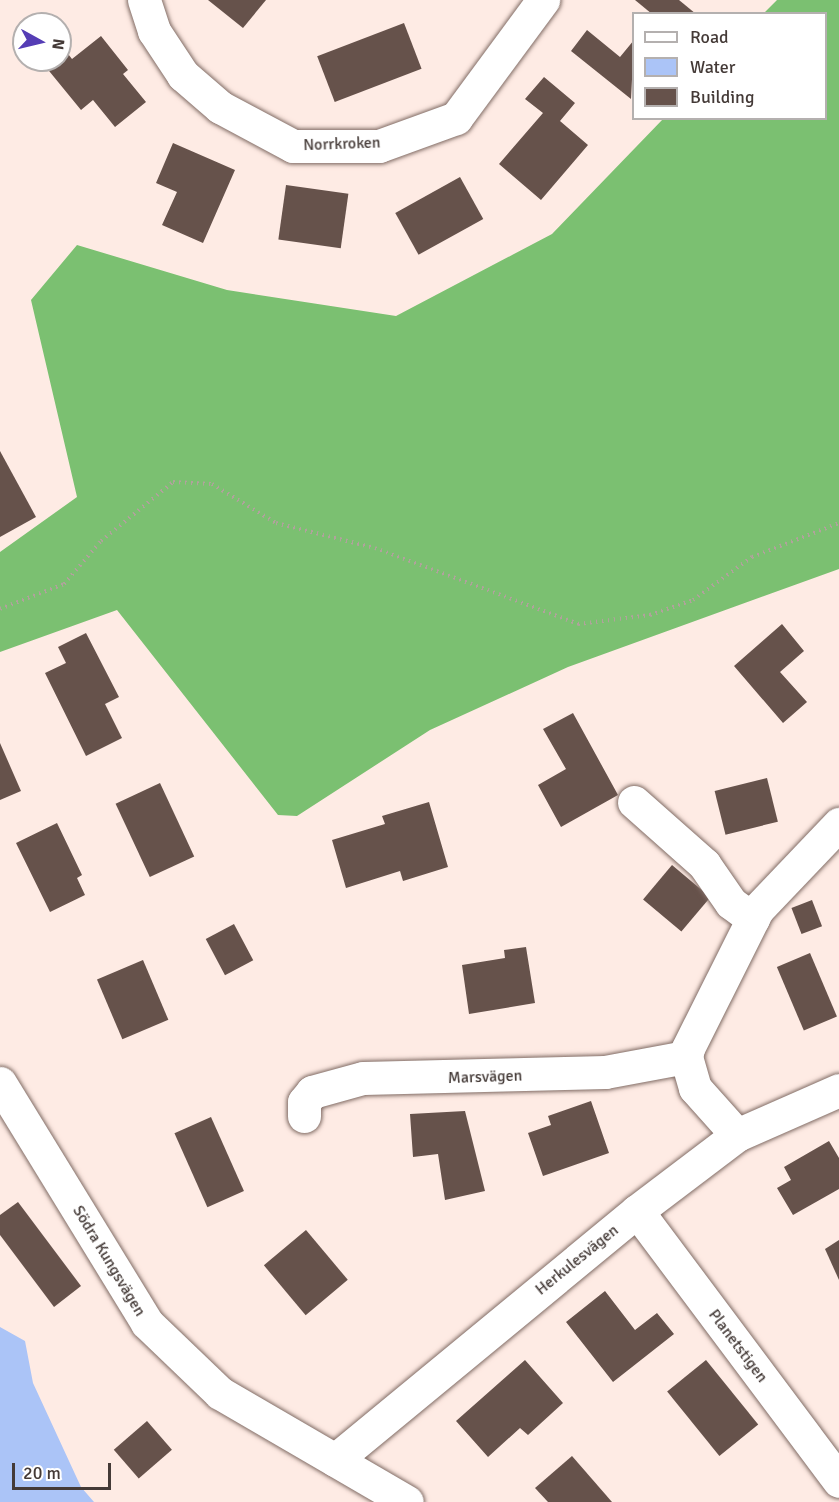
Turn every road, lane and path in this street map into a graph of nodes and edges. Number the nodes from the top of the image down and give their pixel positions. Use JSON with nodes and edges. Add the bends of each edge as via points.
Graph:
{"nodes":[{"id":1,"x":144,"y":0,"type":"edge"},
{"id":2,"x":543,"y":0,"type":"edge"},
{"id":3,"x":839,"y":523,"type":"edge"},
{"id":4,"x":0,"y":609,"type":"edge"},
{"id":5,"x":634,"y":802,"type":"dead end"},
{"id":6,"x":839,"y":824,"type":"edge"},
{"id":7,"x":753,"y":920,"type":"junction"},
{"id":8,"x":686,"y":1057,"type":"junction"},
{"id":9,"x":0,"y":1083,"type":"edge"},
{"id":10,"x":839,"y":1090,"type":"edge"},
{"id":11,"x":304,"y":1116,"type":"dead end"},
{"id":12,"x":737,"y":1135,"type":"junction"},
{"id":13,"x":637,"y":1211,"type":"junction"},
{"id":14,"x":335,"y":1460,"type":"junction"},
{"id":15,"x":839,"y":1481,"type":"edge"},
{"id":16,"x":407,"y":1502,"type":"edge"}],
"edges":[{"from":1,"to":2,"type":"street","name":"Norrkroken","via":[[154,32],[183,75],[220,107],[292,146],[379,146],[456,118]]},
{"from":3,"to":4,"type":"path","via":[[752,557],[693,600],[650,615],[578,624],[375,548],[276,523],[212,484],[173,482],[101,541],[64,584]]},
{"from":5,"to":7,"type":"street","via":[[704,864],[731,903]]},
{"from":6,"to":7,"type":"street","via":[[785,876]]},
{"from":7,"to":8,"type":"street"},
{"from":8,"to":11,"type":"street","name":"Marsvägen","via":[[605,1072],[354,1080],[312,1092],[304,1102]]},
{"from":8,"to":12,"type":"street","via":[[705,1104]]},
{"from":9,"to":14,"type":"street","name":"Södra Kungsvägen","via":[[147,1323],[220,1393]]},
{"from":10,"to":12,"type":"street","name":"Herkulesvägen","via":[[794,1106]]},
{"from":12,"to":13,"type":"street","name":"Herkulesvägen"},
{"from":13,"to":14,"type":"street","name":"Herkulesvägen"},
{"from":13,"to":15,"type":"street","name":"Planetstigen"},
{"from":14,"to":16,"type":"street","name":"Södra Kungsvägen"}]}
